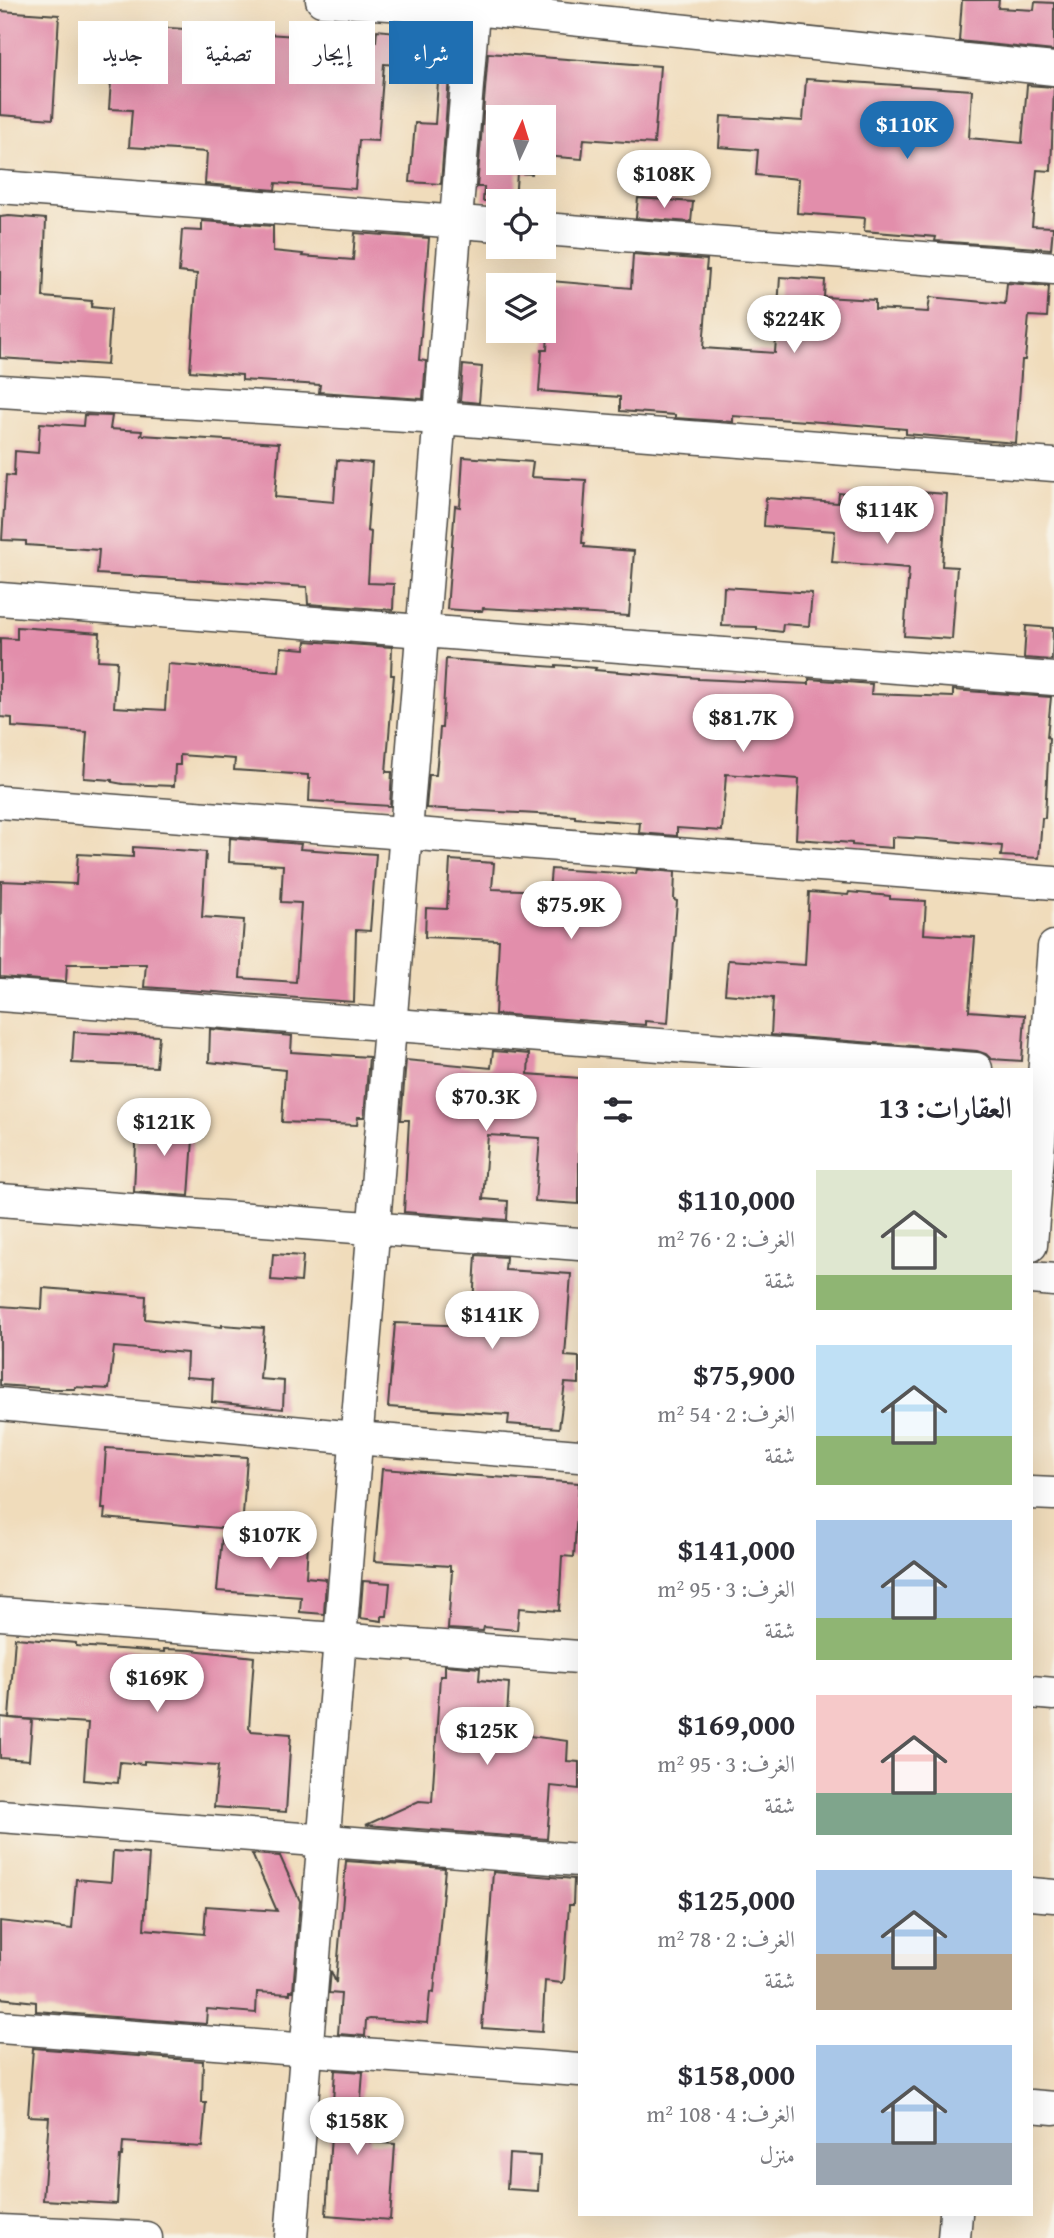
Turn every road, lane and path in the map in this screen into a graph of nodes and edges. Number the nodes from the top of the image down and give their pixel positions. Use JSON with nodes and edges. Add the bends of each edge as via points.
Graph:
{"nodes":[{"id":1,"x":322,"y":0,"type":"edge"},
{"id":2,"x":474,"y":4,"type":"edge"},
{"id":3,"x":1054,"y":69,"type":"edge"},
{"id":4,"x":0,"y":187,"type":"edge"},
{"id":5,"x":456,"y":222,"type":"junction"},
{"id":6,"x":486,"y":224,"type":"edge"},
{"id":7,"x":556,"y":230,"type":"edge"},
{"id":8,"x":1054,"y":268,"type":"edge"},
{"id":9,"x":0,"y":391,"type":"edge"},
{"id":10,"x":440,"y":418,"type":"junction"},
{"id":11,"x":1054,"y":465,"type":"edge"},
{"id":12,"x":0,"y":599,"type":"edge"},
{"id":13,"x":422,"y":631,"type":"junction"},
{"id":14,"x":1054,"y":679,"type":"edge"},
{"id":15,"x":0,"y":802,"type":"edge"},
{"id":16,"x":406,"y":833,"type":"junction"},
{"id":17,"x":1054,"y":883,"type":"edge"},
{"id":18,"x":1054,"y":947,"type":"edge"},
{"id":19,"x":0,"y":995,"type":"edge"},
{"id":20,"x":390,"y":1025,"type":"junction"},
{"id":21,"x":743,"y":1060,"type":"edge"},
{"id":22,"x":950,"y":1068,"type":"edge"},
{"id":23,"x":1043,"y":1074,"type":"edge"},
{"id":24,"x":0,"y":1200,"type":"edge"},
{"id":25,"x":1033,"y":1216,"type":"edge"},
{"id":26,"x":373,"y":1228,"type":"junction"},
{"id":27,"x":578,"y":1244,"type":"edge"},
{"id":28,"x":1033,"y":1278,"type":"edge"},
{"id":29,"x":1054,"y":1280,"type":"edge"},
{"id":30,"x":0,"y":1404,"type":"edge"},
{"id":31,"x":356,"y":1438,"type":"junction"},
{"id":32,"x":578,"y":1456,"type":"edge"},
{"id":33,"x":1033,"y":1493,"type":"edge"},
{"id":34,"x":1054,"y":1494,"type":"edge"},
{"id":35,"x":0,"y":1614,"type":"edge"},
{"id":36,"x":340,"y":1639,"type":"junction"},
{"id":37,"x":578,"y":1657,"type":"edge"},
{"id":38,"x":1033,"y":1692,"type":"edge"},
{"id":39,"x":1054,"y":1694,"type":"edge"},
{"id":40,"x":0,"y":1816,"type":"edge"},
{"id":41,"x":323,"y":1840,"type":"junction"},
{"id":42,"x":578,"y":1860,"type":"edge"},
{"id":43,"x":1033,"y":1894,"type":"edge"},
{"id":44,"x":1054,"y":1896,"type":"edge"},
{"id":45,"x":0,"y":2027,"type":"edge"},
{"id":46,"x":306,"y":2050,"type":"junction"},
{"id":47,"x":578,"y":2070,"type":"edge"},
{"id":48,"x":1033,"y":2106,"type":"edge"},
{"id":49,"x":1054,"y":2108,"type":"edge"},
{"id":50,"x":956,"y":2216,"type":"edge"},
{"id":51,"x":0,"y":2231,"type":"edge"},
{"id":52,"x":146,"y":2238,"type":"edge"},
{"id":53,"x":291,"y":2238,"type":"edge"},
{"id":54,"x":954,"y":2238,"type":"edge"}],
"edges":[{"from":1,"to":2,"type":"street"},
{"from":2,"to":3,"type":"street"},
{"from":2,"to":5,"type":"street"},
{"from":4,"to":5,"type":"street"},
{"from":5,"to":6,"type":"street"},
{"from":5,"to":10,"type":"street"},
{"from":7,"to":8,"type":"street"},
{"from":9,"to":10,"type":"street"},
{"from":10,"to":11,"type":"street"},
{"from":10,"to":13,"type":"street"},
{"from":12,"to":13,"type":"street"},
{"from":13,"to":14,"type":"street"},
{"from":13,"to":16,"type":"street"},
{"from":15,"to":16,"type":"street"},
{"from":16,"to":17,"type":"street"},
{"from":16,"to":20,"type":"street"},
{"from":18,"to":23,"type":"street"},
{"from":19,"to":20,"type":"street"},
{"from":20,"to":21,"type":"street"},
{"from":20,"to":26,"type":"street"},
{"from":21,"to":22,"type":"street"},
{"from":23,"to":25,"type":"street"},
{"from":24,"to":26,"type":"street"},
{"from":26,"to":27,"type":"street"},
{"from":26,"to":31,"type":"street"},
{"from":28,"to":29,"type":"street"},
{"from":30,"to":31,"type":"street"},
{"from":31,"to":32,"type":"street"},
{"from":31,"to":36,"type":"street"},
{"from":33,"to":34,"type":"street"},
{"from":35,"to":36,"type":"street"},
{"from":36,"to":37,"type":"street"},
{"from":36,"to":41,"type":"street"},
{"from":38,"to":39,"type":"street"},
{"from":40,"to":41,"type":"street"},
{"from":41,"to":42,"type":"street"},
{"from":41,"to":46,"type":"street"},
{"from":43,"to":44,"type":"street"},
{"from":45,"to":46,"type":"street"},
{"from":46,"to":47,"type":"street"},
{"from":46,"to":53,"type":"street"},
{"from":48,"to":49,"type":"street"},
{"from":50,"to":54,"type":"street"},
{"from":51,"to":52,"type":"street"}]}
